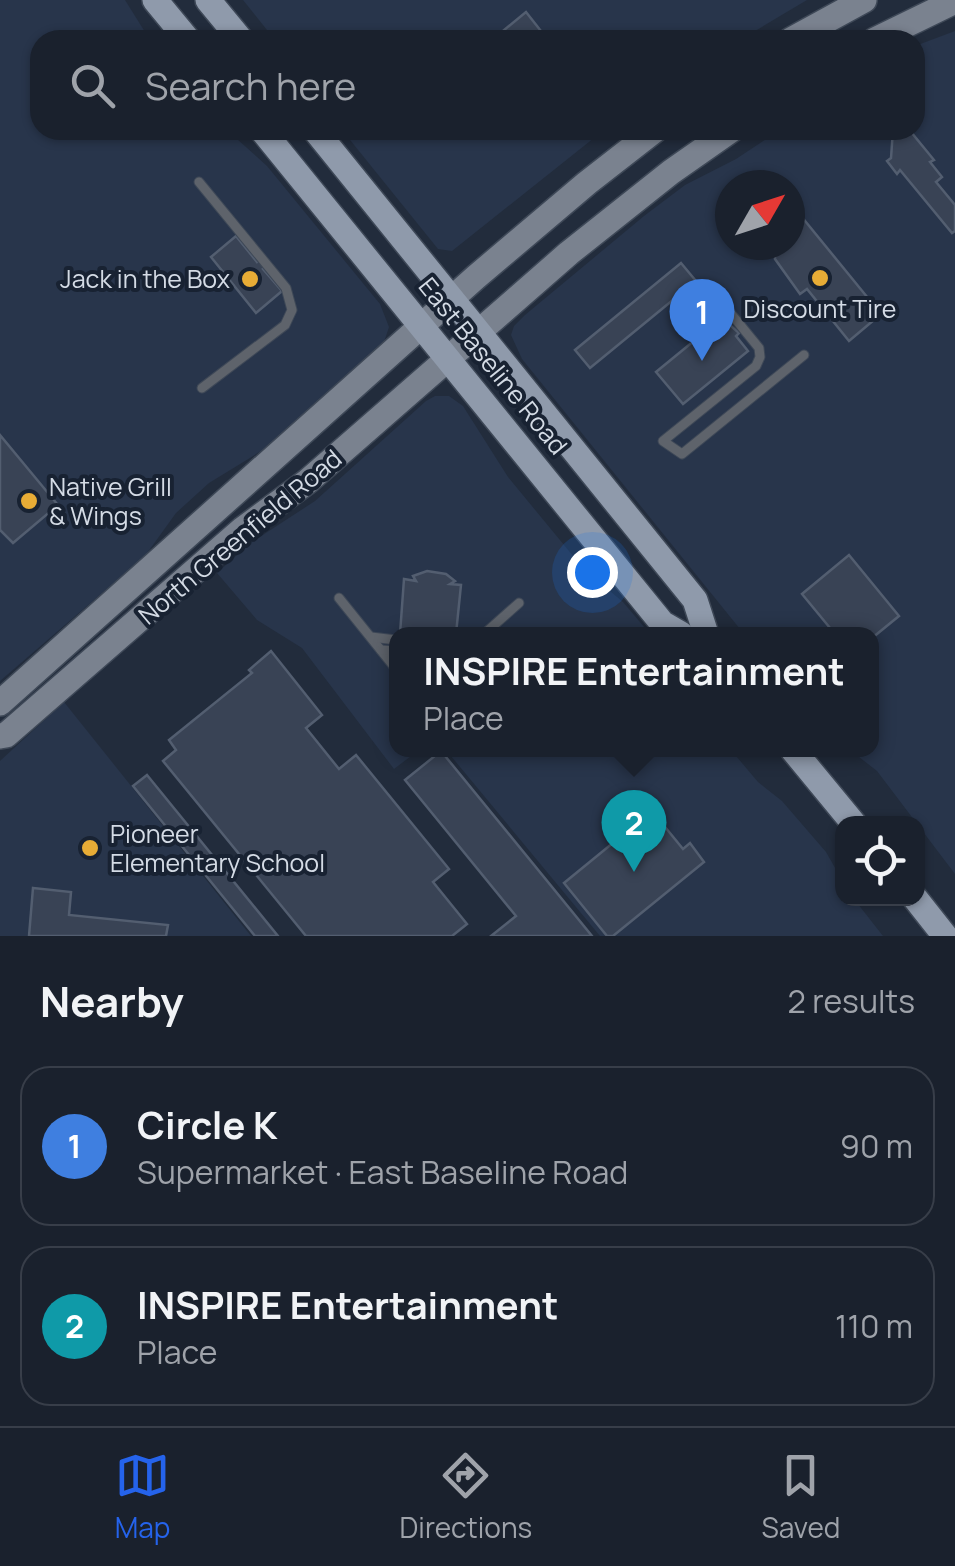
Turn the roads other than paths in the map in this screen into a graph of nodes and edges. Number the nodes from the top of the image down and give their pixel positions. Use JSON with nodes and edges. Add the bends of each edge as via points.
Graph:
{"nodes":[{"id":1,"x":155,"y":0,"type":"edge"},
{"id":2,"x":208,"y":0,"type":"edge"},
{"id":3,"x":864,"y":0,"type":"edge"},
{"id":4,"x":955,"y":1,"type":"edge"},
{"id":5,"x":180,"y":30,"type":"edge"},
{"id":6,"x":233,"y":30,"type":"edge"},
{"id":7,"x":810,"y":30,"type":"edge"},
{"id":8,"x":896,"y":30,"type":"edge"},
{"id":9,"x":270,"y":140,"type":"edge"},
{"id":10,"x":323,"y":140,"type":"edge"},
{"id":11,"x":642,"y":140,"type":"edge"},
{"id":12,"x":717,"y":140,"type":"edge"},
{"id":13,"x":198,"y":182,"type":"dead end"},
{"id":14,"x":710,"y":288,"type":"dead end"},
{"id":15,"x":452,"y":299,"type":"junction"},
{"id":16,"x":422,"y":326,"type":"junction"},
{"id":17,"x":478,"y":333,"type":"junction"},
{"id":18,"x":804,"y":355,"type":"dead end"},
{"id":19,"x":449,"y":358,"type":"junction"},
{"id":20,"x":202,"y":388,"type":"dead end"},
{"id":21,"x":180,"y":542,"type":"junction"},
{"id":22,"x":209,"y":560,"type":"junction"},
{"id":23,"x":339,"y":598,"type":"dead end"},
{"id":24,"x":520,"y":603,"type":"dead end"},
{"id":25,"x":492,"y":627,"type":"edge"},
{"id":26,"x":669,"y":627,"type":"edge"},
{"id":27,"x":704,"y":627,"type":"edge"},
{"id":28,"x":371,"y":638,"type":"junction"},
{"id":29,"x":389,"y":639,"type":"edge"},
{"id":30,"x":67,"y":644,"type":"junction"},
{"id":31,"x":381,"y":650,"type":"junction"},
{"id":32,"x":389,"y":651,"type":"edge"},
{"id":33,"x":96,"y":658,"type":"junction"},
{"id":34,"x":389,"y":659,"type":"edge"},
{"id":35,"x":0,"y":703,"type":"edge"},
{"id":36,"x":0,"y":736,"type":"edge"},
{"id":37,"x":799,"y":757,"type":"edge"},
{"id":38,"x":847,"y":816,"type":"edge"},
{"id":39,"x":922,"y":906,"type":"edge"},
{"id":40,"x":946,"y":936,"type":"edge"}],
"edges":[{"from":1,"to":5,"type":"main road"},
{"from":2,"to":6,"type":"main road"},
{"from":3,"to":7,"type":"main road"},
{"from":4,"to":8,"type":"main road"},
{"from":9,"to":16,"type":"main road","name":"East Baseline Road"},
{"from":10,"to":15,"type":"main road","name":"East Baseline Road"},
{"from":11,"to":15,"type":"main road","name":"North Greenfield Road"},
{"from":12,"to":17,"type":"main road","name":"North Greenfield Road","via":[[625,207]]},
{"from":13,"to":20,"type":"lane","via":[[291,298],[285,325]]},
{"from":14,"to":18,"type":"lane","via":[[760,357],[663,442],[682,454]]},
{"from":15,"to":16,"type":"main road","name":"North Greenfield Road"},
{"from":15,"to":17,"type":"main road","name":"East Baseline Road"},
{"from":16,"to":19,"type":"main road","name":"East Baseline Road"},
{"from":16,"to":21,"type":"main road","name":"North Greenfield Road"},
{"from":17,"to":19,"type":"main road","name":"North Greenfield Road"},
{"from":17,"to":27,"type":"main road","name":"East Baseline Road","via":[[695,600]]},
{"from":19,"to":22,"type":"main road","name":"North Greenfield Road"},
{"from":19,"to":26,"type":"main road","name":"East Baseline Road"},
{"from":21,"to":22,"type":"main road"},
{"from":21,"to":30,"type":"main road","name":"North Greenfield Road"},
{"from":22,"to":33,"type":"main road","name":"North Greenfield Road"},
{"from":23,"to":28,"type":"lane"},
{"from":24,"to":25,"type":"lane"},
{"from":28,"to":29,"type":"lane"},
{"from":28,"to":31,"type":"lane"},
{"from":30,"to":33,"type":"main road"},
{"from":30,"to":35,"type":"main road","name":"North Greenfield Road"},
{"from":31,"to":32,"type":"lane"},
{"from":31,"to":34,"type":"lane"},
{"from":33,"to":36,"type":"main road","name":"North Greenfield Road"},
{"from":37,"to":38,"type":"main road"},
{"from":39,"to":40,"type":"main road"}]}
